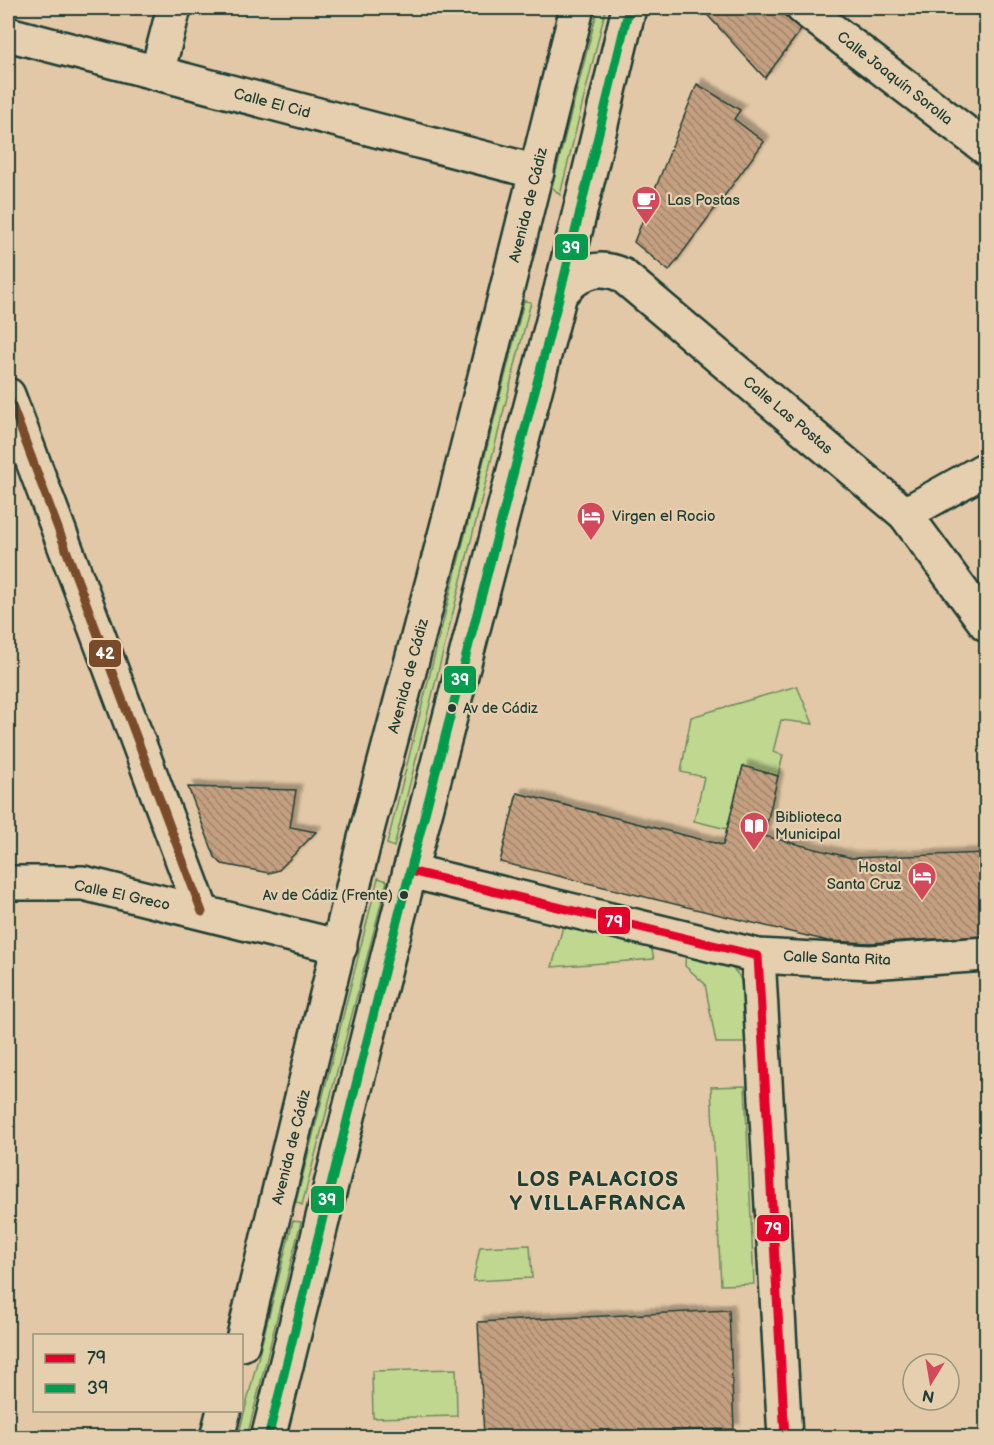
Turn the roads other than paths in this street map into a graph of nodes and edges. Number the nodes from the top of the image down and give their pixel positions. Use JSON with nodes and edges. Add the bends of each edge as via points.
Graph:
{"nodes":[{"id":1,"x":174,"y":8,"type":"edge"},
{"id":2,"x":577,"y":8,"type":"edge"},
{"id":3,"x":629,"y":8,"type":"edge"},
{"id":4,"x":803,"y":8,"type":"edge"},
{"id":5,"x":8,"y":34,"type":"edge"},
{"id":6,"x":157,"y":73,"type":"junction"},
{"id":7,"x":987,"y":148,"type":"edge"},
{"id":8,"x":537,"y":172,"type":"junction"},
{"id":9,"x":560,"y":294,"type":"junction"},
{"id":10,"x":8,"y":395,"type":"edge"},
{"id":11,"x":987,"y":469,"type":"edge"},
{"id":12,"x":905,"y":514,"type":"junction"},
{"id":13,"x":987,"y":624,"type":"edge"},
{"id":14,"x":411,"y":871,"type":"junction"},
{"id":15,"x":8,"y":883,"type":"edge"},
{"id":16,"x":202,"y":912,"type":"junction"},
{"id":17,"x":340,"y":947,"type":"junction"},
{"id":18,"x":987,"y":954,"type":"edge"},
{"id":19,"x":758,"y":956,"type":"junction"},
{"id":20,"x":243,"y":1340,"type":"edge"},
{"id":21,"x":224,"y":1412,"type":"edge"},
{"id":22,"x":218,"y":1437,"type":"edge"},
{"id":23,"x":268,"y":1437,"type":"edge"},
{"id":24,"x":785,"y":1437,"type":"edge"}],
"edges":[{"from":1,"to":6,"type":"street"},
{"from":2,"to":8,"type":"street","name":"Avenida de Cádiz"},
{"from":3,"to":9,"type":"street"},
{"from":4,"to":7,"type":"street","name":"Calle Joaquín Sorolla"},
{"from":5,"to":6,"type":"street","name":"Calle El Cid"},
{"from":6,"to":8,"type":"street","name":"Calle El Cid"},
{"from":8,"to":17,"type":"street","name":"Avenida de Cádiz"},
{"from":9,"to":12,"type":"street","name":"Calle Las Postas","via":[[574,278],[595,269],[610,269],[622,275]]},
{"from":9,"to":14,"type":"street"},
{"from":10,"to":16,"type":"street"},
{"from":11,"to":12,"type":"street"},
{"from":12,"to":13,"type":"street","name":"Calle Las Postas"},
{"from":14,"to":19,"type":"street","name":"Calle Santa Rita"},
{"from":14,"to":23,"type":"street"},
{"from":15,"to":16,"type":"street","name":"Calle El Greco","via":[[83,883]]},
{"from":16,"to":17,"type":"street","name":"Calle El Greco"},
{"from":17,"to":20,"type":"street","name":"Avenida de Cádiz"},
{"from":18,"to":19,"type":"street","name":"Calle Santa Rita","via":[[870,962]]},
{"from":19,"to":24,"type":"street"},
{"from":21,"to":22,"type":"street"}]}
